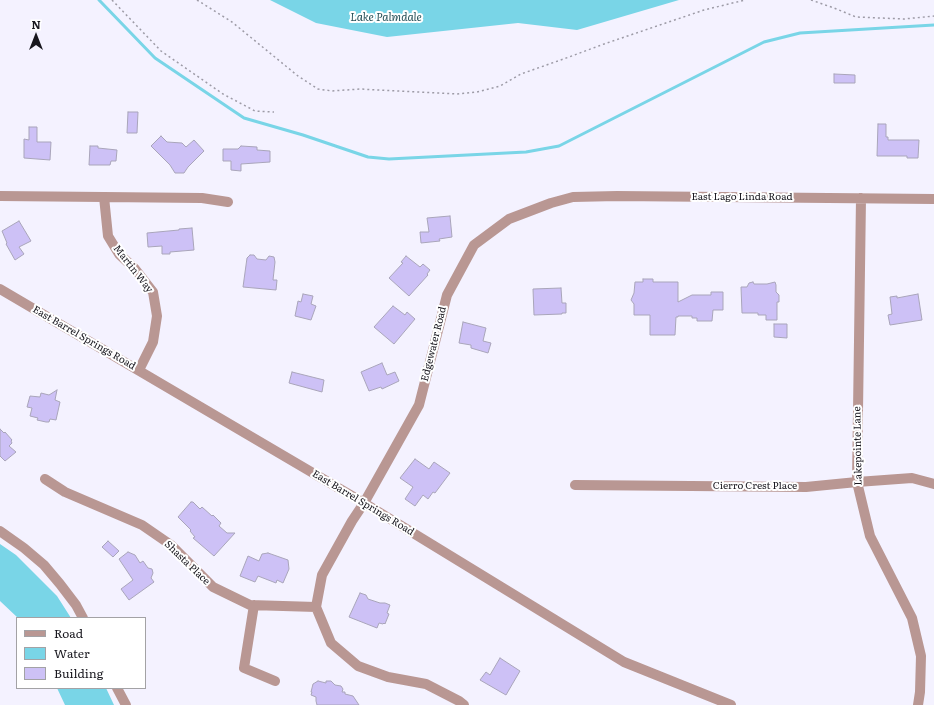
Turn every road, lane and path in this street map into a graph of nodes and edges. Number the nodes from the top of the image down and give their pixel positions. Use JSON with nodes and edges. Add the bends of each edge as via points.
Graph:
{"nodes":[{"id":1,"x":112,"y":0,"type":"edge"},
{"id":2,"x":197,"y":0,"type":"edge"},
{"id":3,"x":744,"y":0,"type":"edge"},
{"id":4,"x":811,"y":0,"type":"edge"},
{"id":5,"x":934,"y":16,"type":"edge"},
{"id":6,"x":274,"y":112,"type":"dead end"},
{"id":7,"x":0,"y":196,"type":"edge"},
{"id":8,"x":104,"y":197,"type":"junction"},
{"id":9,"x":861,"y":198,"type":"junction"},
{"id":10,"x":934,"y":199,"type":"edge"},
{"id":11,"x":228,"y":202,"type":"dead end"},
{"id":12,"x":551,"y":203,"type":"joint"},
{"id":13,"x":0,"y":289,"type":"edge"},
{"id":14,"x":139,"y":370,"type":"junction"},
{"id":15,"x":45,"y":479,"type":"dead end"},
{"id":16,"x":857,"y":482,"type":"junction"},
{"id":17,"x":934,"y":484,"type":"edge"},
{"id":18,"x":575,"y":485,"type":"dead end"},
{"id":19,"x":364,"y":502,"type":"junction"},
{"id":20,"x":0,"y":530,"type":"edge"},
{"id":21,"x":254,"y":605,"type":"junction"},
{"id":22,"x":316,"y":606,"type":"junction"},
{"id":23,"x":82,"y":617,"type":"edge"},
{"id":24,"x":276,"y":681,"type":"dead end"},
{"id":25,"x":118,"y":689,"type":"edge"},
{"id":26,"x":126,"y":705,"type":"edge"},
{"id":27,"x":464,"y":705,"type":"edge"},
{"id":28,"x":732,"y":705,"type":"edge"},
{"id":29,"x":918,"y":705,"type":"edge"}],
"edges":[{"from":1,"to":6,"type":"path","via":[[161,51],[222,94],[255,111]]},
{"from":2,"to":3,"type":"path","via":[[232,22],[298,76],[318,89],[457,94],[500,86],[521,74],[604,44],[704,10]]},
{"from":4,"to":5,"type":"path","via":[[856,17],[904,19]]},
{"from":7,"to":8,"type":"street"},
{"from":8,"to":11,"type":"street","via":[[202,198]]},
{"from":8,"to":14,"type":"street","name":"Martin Way","via":[[108,236],[119,254],[153,292],[157,316],[153,342]]},
{"from":9,"to":10,"type":"street","name":"East Lago Linda Road"},
{"from":9,"to":12,"type":"street","name":"East Lago Linda Road","via":[[617,196],[573,197]]},
{"from":9,"to":16,"type":"street","name":"Lakepointe Lane"},
{"from":12,"to":19,"type":"street","name":"Edgewater Road","via":[[509,219],[474,245],[447,295],[419,405]]},
{"from":13,"to":14,"type":"street","name":"East Barrel Springs Road"},
{"from":14,"to":19,"type":"street","name":"East Barrel Springs Road"},
{"from":15,"to":21,"type":"street","name":"Shasta Place","via":[[65,492],[142,525],[171,545],[213,587]]},
{"from":16,"to":17,"type":"street","name":"Cierro Crest Place","via":[[912,478]]},
{"from":16,"to":18,"type":"street","name":"Cierro Crest Place","via":[[806,487]]},
{"from":16,"to":29,"type":"street","name":"Lakepointe Lane","via":[[870,536],[912,618],[921,656]]},
{"from":19,"to":22,"type":"street","name":"Edgewater Road","via":[[322,575]]},
{"from":19,"to":28,"type":"street","name":"East Barrel Springs Road","via":[[624,662]]},
{"from":20,"to":23,"type":"street","via":[[44,566],[64,589]]},
{"from":21,"to":22,"type":"street","name":"Shasta Place"},
{"from":21,"to":24,"type":"street","via":[[244,668]]},
{"from":22,"to":27,"type":"street","via":[[331,643],[358,666],[388,677],[426,684]]},
{"from":25,"to":26,"type":"street"}]}
